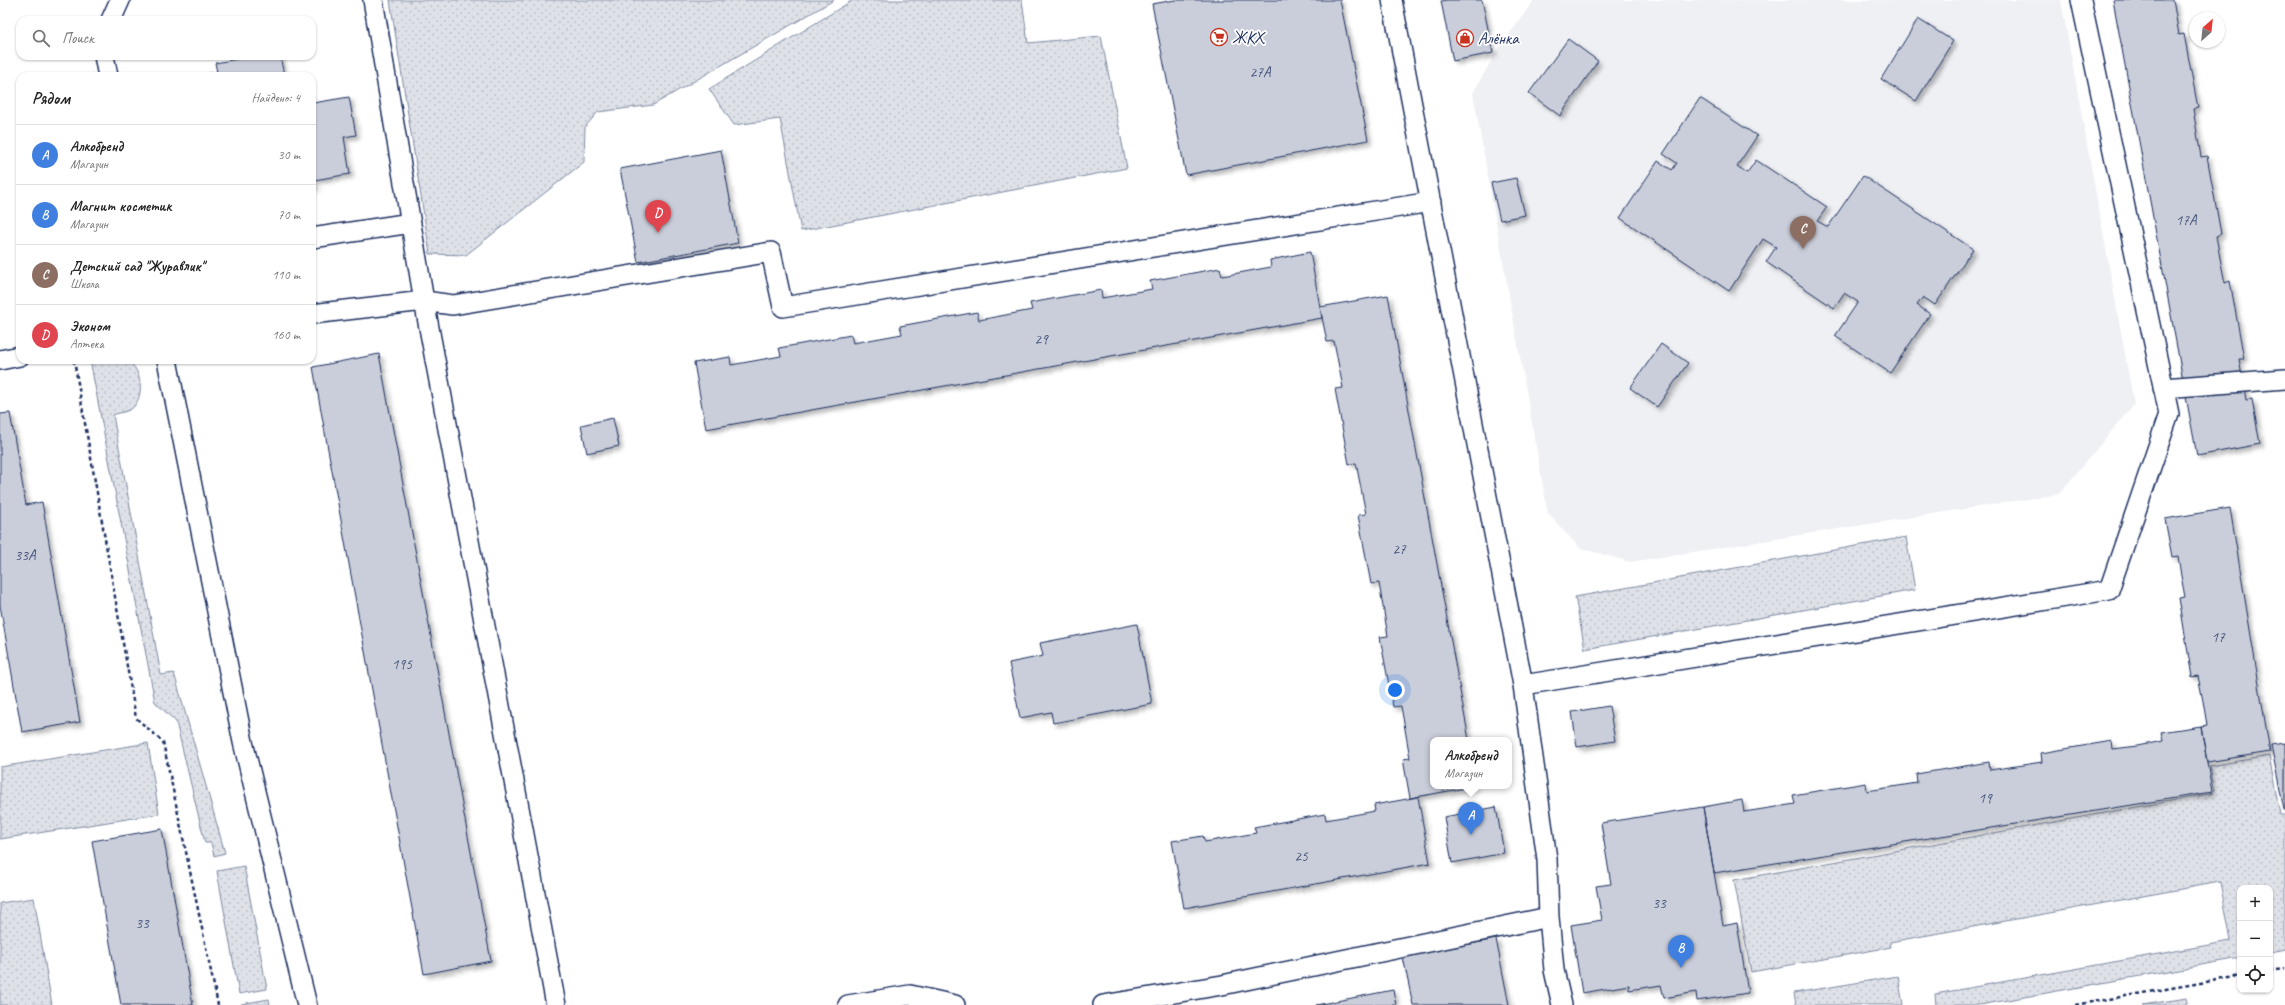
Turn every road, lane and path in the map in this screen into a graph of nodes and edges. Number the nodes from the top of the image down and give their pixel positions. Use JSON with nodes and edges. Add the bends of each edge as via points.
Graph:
{"nodes":[{"id":1,"x":120,"y":0,"type":"edge"},
{"id":2,"x":373,"y":0,"type":"edge"},
{"id":3,"x":1392,"y":0,"type":"edge"},
{"id":4,"x":2081,"y":0,"type":"edge"},
{"id":5,"x":113,"y":16,"type":"edge"},
{"id":6,"x":105,"y":60,"type":"edge"},
{"id":7,"x":107,"y":72,"type":"edge"},
{"id":8,"x":1431,"y":202,"type":"junction"},
{"id":9,"x":411,"y":222,"type":"junction"},
{"id":10,"x":316,"y":237,"type":"edge"},
{"id":11,"x":424,"y":301,"type":"junction"},
{"id":12,"x":316,"y":314,"type":"edge"},
{"id":13,"x":16,"y":357,"type":"edge"},
{"id":14,"x":0,"y":360,"type":"edge"},
{"id":15,"x":75,"y":364,"type":"edge"},
{"id":16,"x":168,"y":364,"type":"edge"},
{"id":17,"x":2285,"y":380,"type":"edge"},
{"id":18,"x":2164,"y":388,"type":"junction"},
{"id":19,"x":1523,"y":685,"type":"junction"},
{"id":20,"x":1549,"y":918,"type":"junction"},
{"id":21,"x":2285,"y":968,"type":"edge"},
{"id":22,"x":2273,"y":970,"type":"edge"},
{"id":23,"x":2237,"y":977,"type":"edge"},
{"id":24,"x":218,"y":1005,"type":"edge"},
{"id":25,"x":307,"y":1005,"type":"edge"},
{"id":26,"x":556,"y":1005,"type":"edge"},
{"id":27,"x":848,"y":1005,"type":"edge"},
{"id":28,"x":955,"y":1005,"type":"edge"},
{"id":29,"x":1104,"y":1005,"type":"edge"},
{"id":30,"x":1562,"y":1005,"type":"edge"},
{"id":31,"x":2075,"y":1005,"type":"edge"}],
"edges":[{"from":1,"to":5,"type":"lane"},
{"from":2,"to":9,"type":"lane"},
{"from":3,"to":8,"type":"lane"},
{"from":4,"to":18,"type":"lane"},
{"from":6,"to":7,"type":"lane"},
{"from":8,"to":11,"type":"lane","via":[[783,307],[770,252],[453,305]]},
{"from":8,"to":19,"type":"lane"},
{"from":9,"to":10,"type":"lane"},
{"from":9,"to":11,"type":"lane"},
{"from":11,"to":12,"type":"lane"},
{"from":11,"to":26,"type":"lane"},
{"from":13,"to":14,"type":"lane"},
{"from":15,"to":24,"type":"path","via":[[136,718],[163,742]]},
{"from":16,"to":25,"type":"lane","via":[[243,742]]},
{"from":17,"to":18,"type":"lane"},
{"from":18,"to":19,"type":"lane","via":[[2169,414],[2109,590]]},
{"from":19,"to":20,"type":"lane","via":[[1547,859]]},
{"from":20,"to":29,"type":"lane","via":[[1222,985]]},
{"from":20,"to":30,"type":"lane","via":[[1554,970]]},
{"from":21,"to":22,"type":"path"},
{"from":23,"to":31,"type":"path"},
{"from":27,"to":28,"type":"lane","via":[[910,995]]}]}
